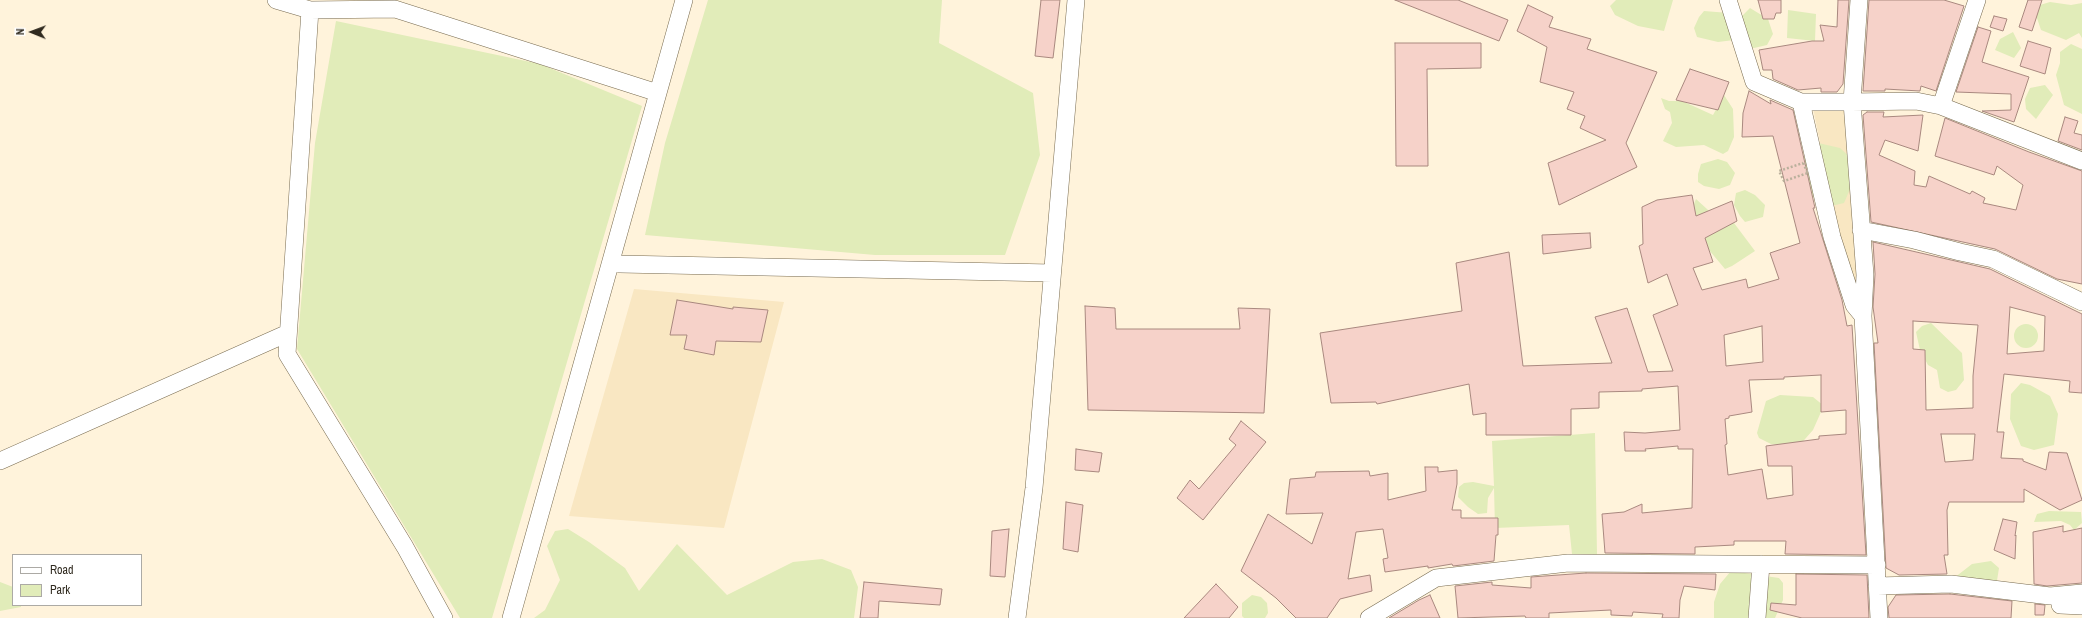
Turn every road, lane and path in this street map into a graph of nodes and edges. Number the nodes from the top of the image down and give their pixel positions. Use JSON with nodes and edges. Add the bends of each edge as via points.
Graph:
{"nodes":[{"id":1,"x":276,"y":0,"type":"edge"},
{"id":2,"x":684,"y":0,"type":"edge"},
{"id":3,"x":1076,"y":0,"type":"edge"},
{"id":4,"x":1728,"y":0,"type":"edge"},
{"id":5,"x":1859,"y":0,"type":"edge"},
{"id":6,"x":1976,"y":0,"type":"edge"},
{"id":7,"x":396,"y":4,"type":"edge"},
{"id":8,"x":310,"y":10,"type":"junction"},
{"id":9,"x":658,"y":93,"type":"junction"},
{"id":10,"x":1801,"y":102,"type":"junction"},
{"id":11,"x":1852,"y":102,"type":"junction"},
{"id":12,"x":1941,"y":106,"type":"junction"},
{"id":13,"x":2082,"y":161,"type":"edge"},
{"id":14,"x":1784,"y":181,"type":"joint"},
{"id":15,"x":1861,"y":230,"type":"junction"},
{"id":16,"x":620,"y":264,"type":"dead end"},
{"id":17,"x":1052,"y":273,"type":"junction"},
{"id":18,"x":2082,"y":302,"type":"edge"},
{"id":19,"x":1863,"y":316,"type":"junction"},
{"id":20,"x":288,"y":334,"type":"junction"},
{"id":21,"x":0,"y":462,"type":"edge"},
{"id":22,"x":1761,"y":564,"type":"junction"},
{"id":23,"x":1876,"y":565,"type":"junction"},
{"id":24,"x":1877,"y":586,"type":"junction"},
{"id":25,"x":2082,"y":593,"type":"edge"},
{"id":26,"x":2060,"y":595,"type":"junction"},
{"id":27,"x":2082,"y":606,"type":"edge"},
{"id":28,"x":444,"y":618,"type":"edge"},
{"id":29,"x":511,"y":618,"type":"edge"},
{"id":30,"x":1018,"y":618,"type":"edge"},
{"id":31,"x":1369,"y":618,"type":"edge"},
{"id":32,"x":1757,"y":618,"type":"edge"},
{"id":33,"x":1879,"y":618,"type":"edge"}],
"edges":[{"from":1,"to":8,"type":"street"},
{"from":2,"to":9,"type":"street"},
{"from":3,"to":17,"type":"street"},
{"from":4,"to":10,"type":"street","via":[[1754,82]]},
{"from":5,"to":11,"type":"street"},
{"from":6,"to":12,"type":"street"},
{"from":7,"to":8,"type":"street"},
{"from":7,"to":9,"type":"street"},
{"from":8,"to":20,"type":"street"},
{"from":9,"to":29,"type":"street"},
{"from":10,"to":11,"type":"street"},
{"from":10,"to":19,"type":"street","via":[[1832,237],[1854,305]]},
{"from":11,"to":12,"type":"street","via":[[1916,101]]},
{"from":11,"to":15,"type":"street"},
{"from":12,"to":13,"type":"street"},
{"from":14,"to":14,"type":"path","via":[[1808,173],[1803,162],[1779,171]]},
{"from":15,"to":18,"type":"street","via":[[1993,259]]},
{"from":15,"to":19,"type":"street","via":[[1865,275]]},
{"from":16,"to":17,"type":"street"},
{"from":17,"to":30,"type":"street","via":[[1034,488]]},
{"from":19,"to":23,"type":"street"},
{"from":20,"to":21,"type":"street"},
{"from":20,"to":28,"type":"street","via":[[287,354]]},
{"from":22,"to":23,"type":"street"},
{"from":22,"to":31,"type":"street","via":[[1568,563],[1436,578]]},
{"from":22,"to":32,"type":"street"},
{"from":23,"to":24,"type":"street"},
{"from":24,"to":26,"type":"street","via":[[1951,584]]},
{"from":24,"to":33,"type":"street"},
{"from":25,"to":26,"type":"street"},
{"from":26,"to":27,"type":"street","via":[[2060,605]]}]}
